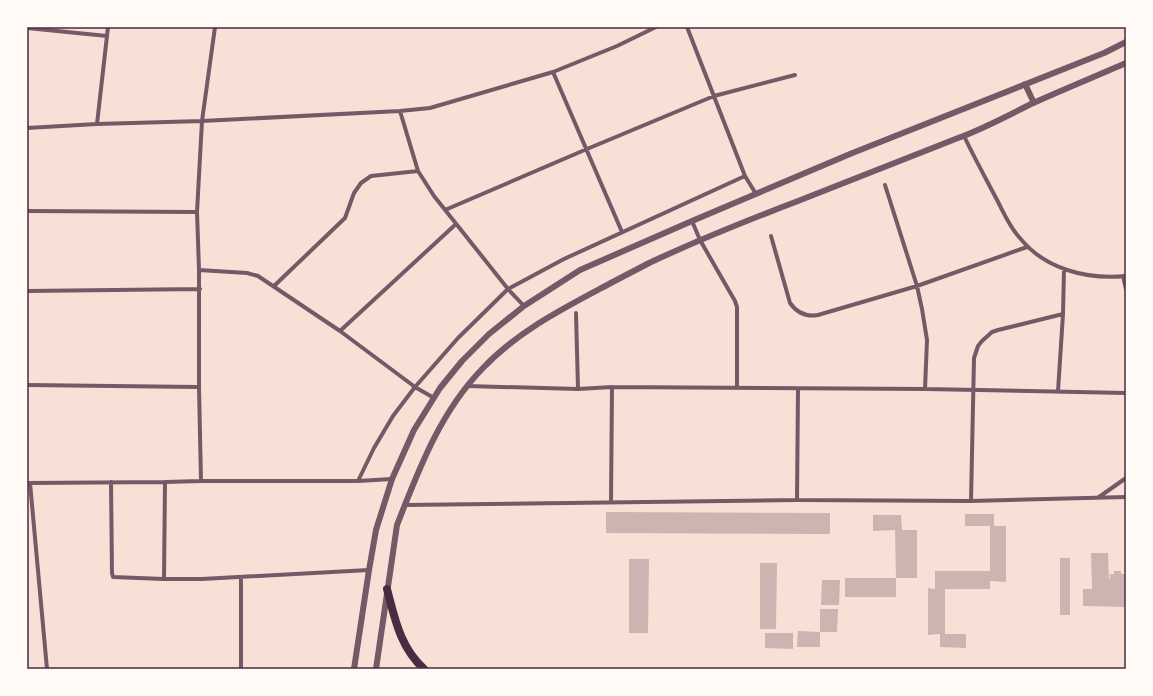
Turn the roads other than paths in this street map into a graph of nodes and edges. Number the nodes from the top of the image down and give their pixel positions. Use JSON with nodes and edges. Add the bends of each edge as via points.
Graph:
{"nodes":[{"id":1,"x":108,"y":27,"type":"edge"},
{"id":2,"x":216,"y":27,"type":"edge"},
{"id":3,"x":656,"y":27,"type":"edge"},
{"id":4,"x":687,"y":27,"type":"edge"},
{"id":5,"x":27,"y":28,"type":"edge"},
{"id":6,"x":107,"y":36,"type":"junction"},
{"id":7,"x":1126,"y":42,"type":"edge"},
{"id":8,"x":1126,"y":63,"type":"edge"},
{"id":9,"x":553,"y":72,"type":"junction"},
{"id":10,"x":795,"y":75,"type":"dead end"},
{"id":11,"x":1025,"y":84,"type":"junction"},
{"id":12,"x":714,"y":96,"type":"junction"},
{"id":13,"x":1034,"y":103,"type":"junction"},
{"id":14,"x":400,"y":112,"type":"junction"},
{"id":15,"x":202,"y":121,"type":"junction"},
{"id":16,"x":97,"y":124,"type":"junction"},
{"id":17,"x":27,"y":128,"type":"edge"},
{"id":18,"x":964,"y":136,"type":"junction"},
{"id":19,"x":587,"y":149,"type":"junction"},
{"id":20,"x":418,"y":171,"type":"junction"},
{"id":21,"x":745,"y":176,"type":"junction"},
{"id":22,"x":885,"y":185,"type":"dead end"},
{"id":23,"x":756,"y":194,"type":"junction"},
{"id":24,"x":445,"y":210,"type":"junction"},
{"id":25,"x":27,"y":211,"type":"edge"},
{"id":26,"x":197,"y":212,"type":"junction"},
{"id":27,"x":692,"y":221,"type":"junction"},
{"id":28,"x":456,"y":224,"type":"junction"},
{"id":29,"x":622,"y":232,"type":"junction"},
{"id":30,"x":771,"y":236,"type":"dead end"},
{"id":31,"x":700,"y":240,"type":"junction"},
{"id":32,"x":1027,"y":247,"type":"junction"},
{"id":33,"x":1064,"y":269,"type":"junction"},
{"id":34,"x":200,"y":270,"type":"junction"},
{"id":35,"x":1124,"y":276,"type":"edge"},
{"id":36,"x":274,"y":286,"type":"junction"},
{"id":37,"x":917,"y":286,"type":"junction"},
{"id":38,"x":200,"y":289,"type":"junction"},
{"id":39,"x":508,"y":289,"type":"junction"},
{"id":40,"x":1126,"y":289,"type":"edge"},
{"id":41,"x":27,"y":291,"type":"edge"},
{"id":42,"x":524,"y":306,"type":"junction"},
{"id":43,"x":576,"y":313,"type":"dead end"},
{"id":44,"x":1063,"y":314,"type":"junction"},
{"id":45,"x":340,"y":331,"type":"junction"},
{"id":46,"x":27,"y":385,"type":"edge"},
{"id":47,"x":466,"y":386,"type":"junction"},
{"id":48,"x":199,"y":387,"type":"junction"},
{"id":49,"x":415,"y":387,"type":"junction"},
{"id":50,"x":612,"y":387,"type":"junction"},
{"id":51,"x":737,"y":388,"type":"junction"},
{"id":52,"x":578,"y":389,"type":"junction"},
{"id":53,"x":798,"y":389,"type":"junction"},
{"id":54,"x":925,"y":390,"type":"junction"},
{"id":55,"x":973,"y":390,"type":"junction"},
{"id":56,"x":1058,"y":392,"type":"junction"},
{"id":57,"x":1126,"y":393,"type":"edge"},
{"id":58,"x":434,"y":398,"type":"junction"},
{"id":59,"x":1126,"y":478,"type":"edge"},
{"id":60,"x":392,"y":479,"type":"junction"},
{"id":61,"x":358,"y":480,"type":"junction"},
{"id":62,"x":201,"y":481,"type":"junction"},
{"id":63,"x":111,"y":482,"type":"junction"},
{"id":64,"x":165,"y":482,"type":"junction"},
{"id":65,"x":28,"y":483,"type":"edge"},
{"id":66,"x":1126,"y":497,"type":"edge"},
{"id":67,"x":1098,"y":498,"type":"junction"},
{"id":68,"x":797,"y":500,"type":"junction"},
{"id":69,"x":971,"y":501,"type":"junction"},
{"id":70,"x":611,"y":502,"type":"junction"},
{"id":71,"x":405,"y":505,"type":"junction"},
{"id":72,"x":369,"y":570,"type":"junction"},
{"id":73,"x":241,"y":577,"type":"junction"},
{"id":74,"x":164,"y":579,"type":"junction"},
{"id":75,"x":387,"y":589,"type":"junction"},
{"id":76,"x":47,"y":669,"type":"edge"},
{"id":77,"x":241,"y":669,"type":"edge"},
{"id":78,"x":354,"y":669,"type":"edge"},
{"id":79,"x":376,"y":669,"type":"edge"},
{"id":80,"x":424,"y":669,"type":"edge"}],
"edges":[{"from":1,"to":6,"type":"street"},
{"from":2,"to":15,"type":"street"},
{"from":3,"to":9,"type":"street"},
{"from":4,"to":12,"type":"street"},
{"from":5,"to":6,"type":"street"},
{"from":6,"to":16,"type":"street"},
{"from":7,"to":11,"type":"street"},
{"from":8,"to":13,"type":"street"},
{"from":9,"to":14,"type":"street","via":[[430,108]]},
{"from":9,"to":19,"type":"street"},
{"from":10,"to":12,"type":"street"},
{"from":11,"to":13,"type":"street"},
{"from":11,"to":23,"type":"street"},
{"from":12,"to":19,"type":"street"},
{"from":12,"to":21,"type":"street"},
{"from":13,"to":18,"type":"street"},
{"from":14,"to":15,"type":"street"},
{"from":14,"to":20,"type":"street"},
{"from":15,"to":16,"type":"street"},
{"from":15,"to":26,"type":"street"},
{"from":16,"to":17,"type":"street"},
{"from":18,"to":31,"type":"street"},
{"from":18,"to":32,"type":"street","via":[[1012,228]]},
{"from":19,"to":24,"type":"street"},
{"from":19,"to":29,"type":"street"},
{"from":20,"to":24,"type":"street"},
{"from":20,"to":36,"type":"street","via":[[371,176],[361,183],[354,193],[345,218]]},
{"from":21,"to":23,"type":"street"},
{"from":21,"to":29,"type":"street"},
{"from":22,"to":37,"type":"street"},
{"from":23,"to":27,"type":"street"},
{"from":24,"to":28,"type":"street"},
{"from":25,"to":26,"type":"street"},
{"from":26,"to":34,"type":"street"},
{"from":27,"to":31,"type":"street"},
{"from":27,"to":42,"type":"street","via":[[580,270]]},
{"from":28,"to":39,"type":"street"},
{"from":28,"to":45,"type":"street"},
{"from":29,"to":39,"type":"street"},
{"from":30,"to":37,"type":"street","via":[[790,302],[804,315],[818,316]]},
{"from":31,"to":47,"type":"street","via":[[649,263],[536,324],[502,349]]},
{"from":31,"to":51,"type":"street","via":[[737,307]]},
{"from":32,"to":33,"type":"street","via":[[1044,260]]},
{"from":32,"to":37,"type":"street"},
{"from":33,"to":35,"type":"street","via":[[1086,274]]},
{"from":33,"to":44,"type":"street"},
{"from":34,"to":36,"type":"street","via":[[247,273],[258,276]]},
{"from":34,"to":38,"type":"street"},
{"from":35,"to":40,"type":"street"},
{"from":36,"to":45,"type":"street"},
{"from":37,"to":54,"type":"street","via":[[927,340]]},
{"from":38,"to":41,"type":"street"},
{"from":38,"to":48,"type":"street"},
{"from":39,"to":42,"type":"street"},
{"from":39,"to":49,"type":"street","via":[[458,338]]},
{"from":42,"to":58,"type":"street","via":[[489,334],[462,361]]},
{"from":43,"to":52,"type":"street"},
{"from":44,"to":55,"type":"street","via":[[998,330],[986,336],[978,346],[974,358]]},
{"from":44,"to":56,"type":"street"},
{"from":45,"to":49,"type":"street"},
{"from":46,"to":48,"type":"street"},
{"from":47,"to":52,"type":"street"},
{"from":47,"to":71,"type":"street","via":[[445,417]]},
{"from":48,"to":62,"type":"street"},
{"from":49,"to":58,"type":"street"},
{"from":49,"to":61,"type":"street","via":[[393,416]]},
{"from":50,"to":51,"type":"street"},
{"from":50,"to":52,"type":"street"},
{"from":50,"to":70,"type":"street"},
{"from":51,"to":53,"type":"street"},
{"from":53,"to":54,"type":"street"},
{"from":53,"to":68,"type":"street"},
{"from":54,"to":55,"type":"street"},
{"from":55,"to":56,"type":"street"},
{"from":55,"to":69,"type":"street"},
{"from":56,"to":57,"type":"street"},
{"from":58,"to":60,"type":"street","via":[[414,430]]},
{"from":59,"to":67,"type":"street"},
{"from":60,"to":61,"type":"street"},
{"from":60,"to":72,"type":"street","via":[[376,530]]},
{"from":61,"to":62,"type":"street"},
{"from":62,"to":64,"type":"street"},
{"from":63,"to":64,"type":"street"},
{"from":63,"to":65,"type":"street"},
{"from":63,"to":74,"type":"street","via":[[113,577]]},
{"from":64,"to":74,"type":"street"},
{"from":65,"to":76,"type":"street"},
{"from":66,"to":67,"type":"street"},
{"from":67,"to":69,"type":"street"},
{"from":68,"to":69,"type":"street"},
{"from":68,"to":70,"type":"street"},
{"from":70,"to":71,"type":"street"},
{"from":71,"to":75,"type":"street","via":[[397,525]]},
{"from":72,"to":73,"type":"street"},
{"from":72,"to":78,"type":"street"},
{"from":73,"to":74,"type":"street"},
{"from":73,"to":77,"type":"street"},
{"from":75,"to":79,"type":"street"},
{"from":75,"to":80,"type":"highway","via":[[402,639]]}]}
